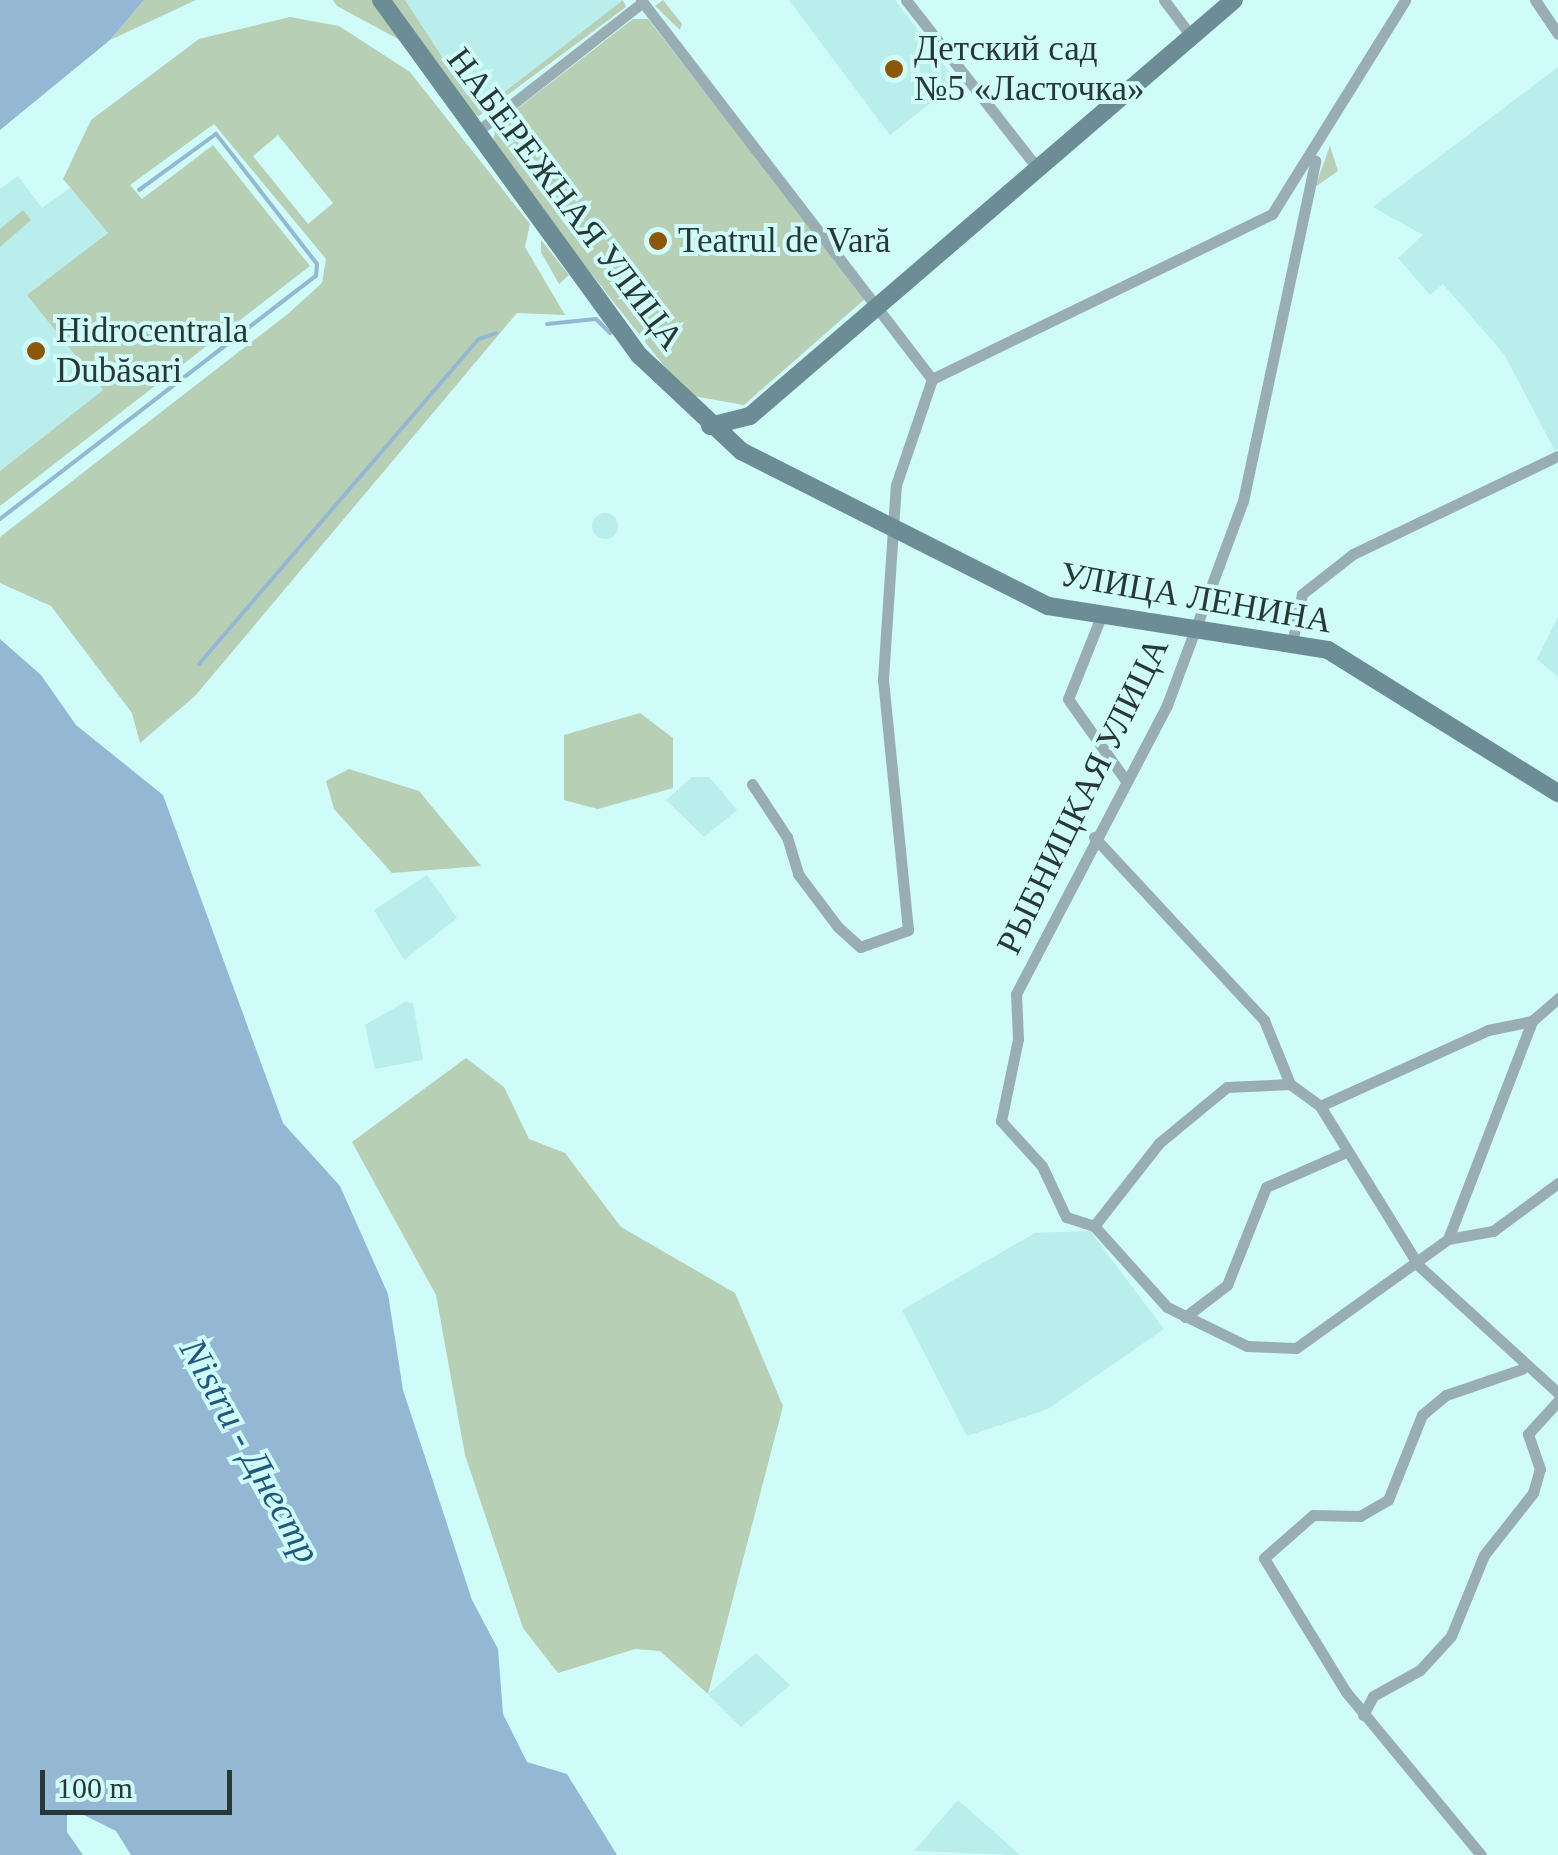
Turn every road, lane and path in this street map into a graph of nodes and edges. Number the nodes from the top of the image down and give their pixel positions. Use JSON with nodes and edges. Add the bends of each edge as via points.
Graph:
{"nodes":[{"id":1,"x":381,"y":0,"type":"edge"},
{"id":2,"x":906,"y":0,"type":"edge"},
{"id":3,"x":1164,"y":0,"type":"edge"},
{"id":4,"x":1234,"y":0,"type":"edge"},
{"id":5,"x":1404,"y":0,"type":"edge"},
{"id":6,"x":1535,"y":0,"type":"edge"},
{"id":7,"x":642,"y":1,"type":"edge"},
{"id":8,"x":1558,"y":34,"type":"edge"},
{"id":9,"x":1191,"y":36,"type":"junction"},
{"id":10,"x":474,"y":134,"type":"junction"},
{"id":11,"x":1317,"y":152,"type":"junction"},
{"id":12,"x":1039,"y":170,"type":"junction"},
{"id":13,"x":878,"y":307,"type":"junction"},
{"id":14,"x":932,"y":378,"type":"junction"},
{"id":15,"x":710,"y":426,"type":"junction"},
{"id":16,"x":1558,"y":456,"type":"edge"},
{"id":17,"x":891,"y":522,"type":"junction"},
{"id":18,"x":1100,"y":619,"type":"junction"},
{"id":19,"x":1193,"y":634,"type":"junction"},
{"id":20,"x":1292,"y":643,"type":"junction"},
{"id":21,"x":1126,"y":781,"type":"junction"},
{"id":22,"x":752,"y":784,"type":"dead end"},
{"id":23,"x":1558,"y":793,"type":"edge"},
{"id":24,"x":1094,"y":837,"type":"junction"},
{"id":25,"x":1558,"y":998,"type":"edge"},
{"id":26,"x":1532,"y":1021,"type":"junction"},
{"id":27,"x":1290,"y":1084,"type":"junction"},
{"id":28,"x":1320,"y":1106,"type":"junction"},
{"id":29,"x":1346,"y":1152,"type":"junction"},
{"id":30,"x":1558,"y":1183,"type":"edge"},
{"id":31,"x":1094,"y":1226,"type":"junction"},
{"id":32,"x":1448,"y":1239,"type":"junction"},
{"id":33,"x":1419,"y":1266,"type":"junction"},
{"id":34,"x":1185,"y":1317,"type":"junction"},
{"id":35,"x":1522,"y":1369,"type":"junction"},
{"id":36,"x":1558,"y":1397,"type":"edge"},
{"id":37,"x":1364,"y":1716,"type":"junction"},
{"id":38,"x":1482,"y":1855,"type":"edge"}],
"edges":[{"from":1,"to":10,"type":"street","name":"НАБЕРЕЖНАЯ УЛИЦА"},
{"from":2,"to":12,"type":"street"},
{"from":3,"to":9,"type":"street"},
{"from":4,"to":9,"type":"street"},
{"from":5,"to":11,"type":"street"},
{"from":6,"to":8,"type":"street"},
{"from":7,"to":10,"type":"street"},
{"from":7,"to":13,"type":"street"},
{"from":9,"to":12,"type":"street"},
{"from":10,"to":15,"type":"street","name":"НАБЕРЕЖНАЯ УЛИЦА","via":[[640,356]]},
{"from":11,"to":14,"type":"street","via":[[1283,203],[1250,227],[1109,286]]},
{"from":11,"to":19,"type":"street","name":"РЫБНИЦКАЯ УЛИЦА","via":[[1244,501]]},
{"from":12,"to":13,"type":"street"},
{"from":13,"to":14,"type":"street"},
{"from":13,"to":15,"type":"street","via":[[750,416]]},
{"from":14,"to":17,"type":"street"},
{"from":15,"to":17,"type":"street","name":"УЛИЦА ЛЕНИНА","via":[[770,468]]},
{"from":16,"to":20,"type":"street","via":[[1353,554],[1302,594]]},
{"from":17,"to":18,"type":"street","name":"УЛИЦА ЛЕНИНА","via":[[1006,590]]},
{"from":17,"to":22,"type":"street","via":[[887,776],[910,923],[898,938],[860,947],[820,908]]},
{"from":18,"to":19,"type":"street","name":"УЛИЦА ЛЕНИНА"},
{"from":18,"to":21,"type":"street","via":[[1068,699]]},
{"from":19,"to":20,"type":"street","name":"УЛИЦА ЛЕНИНА"},
{"from":19,"to":21,"type":"street","name":"РЫБНИЦКАЯ УЛИЦА"},
{"from":20,"to":23,"type":"street","name":"УЛИЦА ЛЕНИНА","via":[[1348,660]]},
{"from":21,"to":24,"type":"street","name":"РЫБНИЦКАЯ УЛИЦА"},
{"from":24,"to":27,"type":"street","via":[[1264,1020]]},
{"from":24,"to":31,"type":"street","name":"РЫБНИЦКАЯ УЛИЦА","via":[[1016,994],[1018,1038],[1000,1113],[1066,1217]]},
{"from":25,"to":26,"type":"street"},
{"from":26,"to":28,"type":"street","via":[[1488,1030]]},
{"from":26,"to":32,"type":"street"},
{"from":27,"to":28,"type":"street"},
{"from":27,"to":31,"type":"street","via":[[1228,1087],[1159,1143]]},
{"from":28,"to":29,"type":"street"},
{"from":29,"to":33,"type":"street"},
{"from":29,"to":34,"type":"street","via":[[1266,1187],[1228,1285]]},
{"from":30,"to":32,"type":"street","via":[[1494,1232]]},
{"from":31,"to":34,"type":"street","via":[[1157,1299]]},
{"from":32,"to":33,"type":"street"},
{"from":33,"to":34,"type":"street","via":[[1296,1348],[1247,1346]]},
{"from":33,"to":35,"type":"street"},
{"from":35,"to":36,"type":"street"},
{"from":35,"to":37,"type":"street","via":[[1446,1395],[1422,1415],[1388,1500],[1360,1516],[1313,1515],[1264,1558]]},
{"from":36,"to":37,"type":"street","via":[[1528,1434],[1540,1470],[1533,1493],[1484,1555],[1451,1636],[1420,1670],[1373,1696]]},
{"from":37,"to":38,"type":"street"}]}
